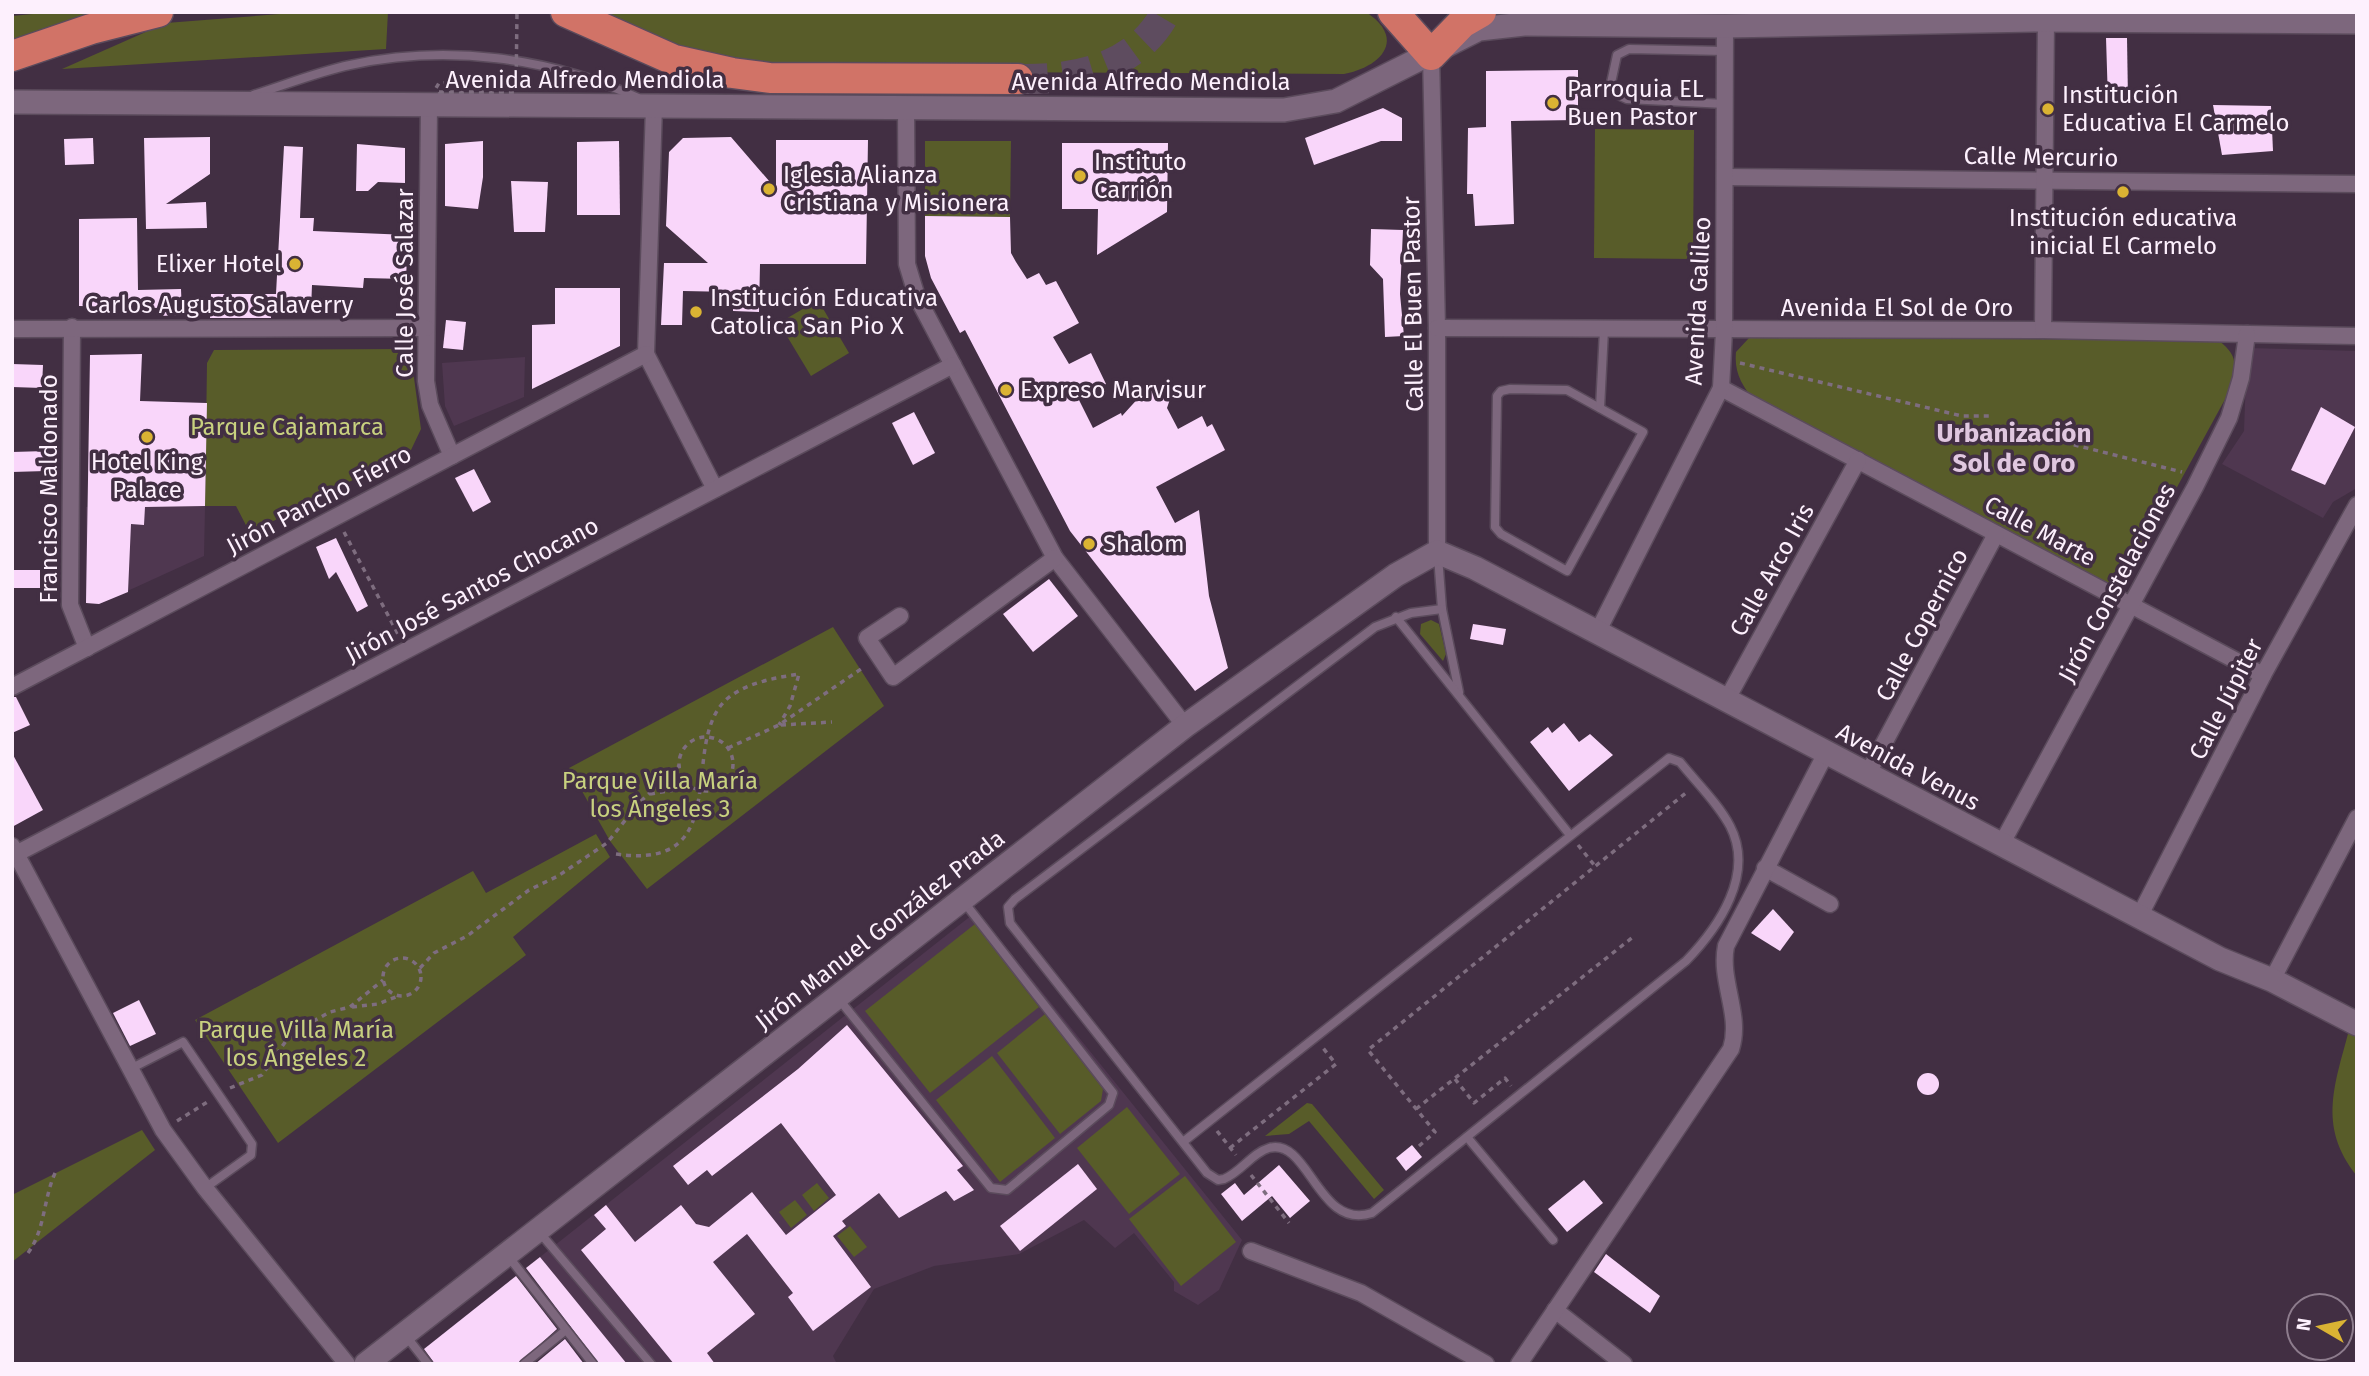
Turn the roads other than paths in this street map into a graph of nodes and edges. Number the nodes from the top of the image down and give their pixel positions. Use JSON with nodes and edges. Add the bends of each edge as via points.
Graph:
{"nodes":[{"id":1,"x":158,"y":12,"type":"edge"},
{"id":2,"x":566,"y":12,"type":"edge"},
{"id":3,"x":1393,"y":12,"type":"edge"},
{"id":4,"x":1481,"y":12,"type":"edge"},
{"id":5,"x":2046,"y":20,"type":"junction"},
{"id":6,"x":2357,"y":22,"type":"edge"},
{"id":7,"x":1725,"y":26,"type":"junction"},
{"id":8,"x":1725,"y":51,"type":"junction"},
{"id":9,"x":1431,"y":55,"type":"junction"},
{"id":10,"x":12,"y":56,"type":"edge"},
{"id":11,"x":1018,"y":79,"type":"tunnel mouth"},
{"id":12,"x":12,"y":103,"type":"edge"},
{"id":13,"x":1725,"y":104,"type":"junction"},
{"id":14,"x":220,"y":105,"type":"junction"},
{"id":15,"x":429,"y":106,"type":"junction"},
{"id":16,"x":653,"y":106,"type":"junction"},
{"id":17,"x":906,"y":109,"type":"junction"},
{"id":18,"x":1725,"y":177,"type":"junction"},
{"id":19,"x":2043,"y":180,"type":"junction"},
{"id":20,"x":2357,"y":184,"type":"edge"},
{"id":21,"x":72,"y":327,"type":"junction"},
{"id":22,"x":426,"y":328,"type":"junction"},
{"id":23,"x":1437,"y":328,"type":"junction"},
{"id":24,"x":12,"y":329,"type":"edge"},
{"id":25,"x":1604,"y":330,"type":"junction"},
{"id":26,"x":2043,"y":330,"type":"junction"},
{"id":27,"x":1724,"y":331,"type":"junction"},
{"id":28,"x":2247,"y":334,"type":"junction"},
{"id":29,"x":2357,"y":336,"type":"edge"},
{"id":30,"x":646,"y":354,"type":"junction"},
{"id":31,"x":954,"y":365,"type":"junction"},
{"id":32,"x":1721,"y":388,"type":"junction"},
{"id":33,"x":1600,"y":408,"type":"junction"},
{"id":34,"x":452,"y":456,"type":"junction"},
{"id":35,"x":1858,"y":460,"type":"junction"},
{"id":36,"x":715,"y":489,"type":"junction"},
{"id":37,"x":2357,"y":505,"type":"edge"},
{"id":38,"x":1996,"y":534,"type":"junction"},
{"id":39,"x":1437,"y":552,"type":"junction"},
{"id":40,"x":1055,"y":558,"type":"junction"},
{"id":41,"x":2131,"y":605,"type":"junction"},
{"id":42,"x":1442,"y":609,"type":"junction"},
{"id":43,"x":900,"y":616,"type":"dead end"},
{"id":44,"x":1396,"y":617,"type":"junction"},
{"id":45,"x":1597,"y":633,"type":"junction"},
{"id":46,"x":87,"y":648,"type":"junction"},
{"id":47,"x":2263,"y":675,"type":"junction"},
{"id":48,"x":12,"y":687,"type":"edge"},
{"id":49,"x":1459,"y":695,"type":"junction"},
{"id":50,"x":1727,"y":701,"type":"junction"},
{"id":51,"x":1185,"y":726,"type":"junction"},
{"id":52,"x":1826,"y":753,"type":"junction"},
{"id":53,"x":1867,"y":775,"type":"junction"},
{"id":54,"x":2357,"y":818,"type":"edge"},
{"id":55,"x":1570,"y":835,"type":"junction"},
{"id":56,"x":2351,"y":842,"type":"edge"},
{"id":57,"x":2001,"y":845,"type":"junction"},
{"id":58,"x":14,"y":852,"type":"edge"},
{"id":59,"x":1765,"y":868,"type":"junction"},
{"id":60,"x":962,"y":899,"type":"junction"},
{"id":61,"x":1830,"y":904,"type":"dead end"},
{"id":62,"x":2139,"y":917,"type":"junction"},
{"id":63,"x":2272,"y":980,"type":"junction"},
{"id":64,"x":837,"y":997,"type":"junction"},
{"id":65,"x":2357,"y":1024,"type":"edge"},
{"id":66,"x":130,"y":1070,"type":"junction"},
{"id":67,"x":1467,"y":1137,"type":"junction"},
{"id":68,"x":1183,"y":1142,"type":"junction"},
{"id":69,"x":205,"y":1188,"type":"junction"},
{"id":70,"x":538,"y":1230,"type":"junction"},
{"id":71,"x":1553,"y":1240,"type":"dead end"},
{"id":72,"x":1251,"y":1251,"type":"dead end"},
{"id":73,"x":506,"y":1255,"type":"junction"},
{"id":74,"x":1555,"y":1310,"type":"junction"},
{"id":75,"x":566,"y":1330,"type":"junction"},
{"id":76,"x":405,"y":1334,"type":"junction"},
{"id":77,"x":347,"y":1364,"type":"edge"},
{"id":78,"x":366,"y":1364,"type":"edge"},
{"id":79,"x":428,"y":1364,"type":"edge"},
{"id":80,"x":524,"y":1364,"type":"edge"},
{"id":81,"x":593,"y":1364,"type":"edge"},
{"id":82,"x":652,"y":1364,"type":"edge"},
{"id":83,"x":1486,"y":1364,"type":"edge"},
{"id":84,"x":1519,"y":1364,"type":"edge"},
{"id":85,"x":1624,"y":1364,"type":"edge"}],
"edges":[{"from":1,"to":10,"type":"highway"},
{"from":2,"to":11,"type":"highway","via":[[674,60],[732,73],[770,78]]},
{"from":3,"to":9,"type":"highway"},
{"from":4,"to":9,"type":"highway","via":[[1462,23]]},
{"from":5,"to":6,"type":"street","name":"Avenida Alfredo Mendiola"},
{"from":5,"to":7,"type":"street","name":"Avenida Alfredo Mendiola"},
{"from":5,"to":19,"type":"street"},
{"from":7,"to":8,"type":"street","name":"Avenida Galileo"},
{"from":7,"to":9,"type":"street","name":"Avenida Alfredo Mendiola","via":[[1524,24],[1479,29]]},
{"from":8,"to":13,"type":"street","name":"Avenida Galileo"},
{"from":8,"to":13,"type":"lane","via":[[1629,49],[1617,55],[1611,83],[1616,94],[1627,99]]},
{"from":9,"to":17,"type":"street","name":"Avenida Alfredo Mendiola","via":[[1336,101],[1284,110]]},
{"from":9,"to":23,"type":"street","name":"Calle El Buen Pastor"},
{"from":12,"to":14,"type":"street","name":"Avenida Alfredo Mendiola"},
{"from":13,"to":18,"type":"street","name":"Avenida Galileo"},
{"from":14,"to":15,"type":"street","name":"Avenida Alfredo Mendiola"},
{"from":14,"to":16,"type":"lane","via":[[349,65],[429,57],[539,63]]},
{"from":15,"to":16,"type":"street","name":"Avenida Alfredo Mendiola"},
{"from":15,"to":22,"type":"street","name":"Calle José Salazar"},
{"from":16,"to":17,"type":"street","name":"Avenida Alfredo Mendiola"},
{"from":16,"to":30,"type":"street"},
{"from":17,"to":31,"type":"street","via":[[907,264],[918,297]]},
{"from":18,"to":19,"type":"street","name":"Calle Mercurio"},
{"from":18,"to":27,"type":"street","name":"Avenida Galileo"},
{"from":19,"to":20,"type":"street","name":"Calle Mercurio"},
{"from":19,"to":26,"type":"street"},
{"from":21,"to":22,"type":"street","name":"Carlos Augusto Salaverry"},
{"from":21,"to":24,"type":"street","name":"Carlos Augusto Salaverry"},
{"from":21,"to":46,"type":"street","name":"Francisco Maldonado","via":[[69,605]]},
{"from":22,"to":34,"type":"street","name":"Calle José Salazar","via":[[427,393]]},
{"from":23,"to":25,"type":"street","name":"Avenida El Sol de Oro"},
{"from":23,"to":39,"type":"street","name":"Calle El Buen Pastor"},
{"from":25,"to":27,"type":"street","name":"Avenida El Sol de Oro"},
{"from":25,"to":33,"type":"lane"},
{"from":26,"to":27,"type":"street","name":"Avenida El Sol de Oro"},
{"from":26,"to":28,"type":"street","name":"Avenida El Sol de Oro"},
{"from":27,"to":32,"type":"street","name":"Avenida Galileo"},
{"from":28,"to":29,"type":"street","name":"Avenida El Sol de Oro"},
{"from":28,"to":41,"type":"street","name":"Jirón Constelaciones","via":[[2229,418]]},
{"from":30,"to":34,"type":"street","name":"Jirón Pancho Fierro"},
{"from":30,"to":36,"type":"street"},
{"from":31,"to":36,"type":"street","name":"Jirón José Santos Chocano"},
{"from":31,"to":40,"type":"street"},
{"from":32,"to":35,"type":"street","name":"Calle Marte"},
{"from":32,"to":45,"type":"street","name":"Avenida Galileo"},
{"from":33,"to":33,"type":"lane","via":[[1643,432],[1567,570],[1495,527],[1497,396],[1510,389],[1567,390]]},
{"from":34,"to":46,"type":"street","name":"Jirón Pancho Fierro"},
{"from":35,"to":38,"type":"street","name":"Calle Marte"},
{"from":35,"to":50,"type":"street","name":"Calle Arco Iris"},
{"from":36,"to":58,"type":"street","name":"Jirón José Santos Chocano"},
{"from":37,"to":47,"type":"street","name":"Calle Júpiter"},
{"from":38,"to":41,"type":"street","name":"Calle Marte"},
{"from":38,"to":53,"type":"street","name":"Calle Copernico"},
{"from":39,"to":42,"type":"lane"},
{"from":39,"to":45,"type":"street","name":"Avenida Venus"},
{"from":39,"to":51,"type":"street","name":"Jirón Manuel González Prada","via":[[1396,575]]},
{"from":40,"to":43,"type":"street","via":[[892,677],[867,638]]},
{"from":40,"to":51,"type":"street"},
{"from":41,"to":47,"type":"street","name":"Calle Marte"},
{"from":41,"to":57,"type":"street","name":"Jirón Constelaciones"},
{"from":42,"to":44,"type":"lane"},
{"from":42,"to":49,"type":"lane"},
{"from":44,"to":49,"type":"lane"},
{"from":44,"to":68,"type":"lane","via":[[1375,627],[1008,907],[1010,923]]},
{"from":45,"to":50,"type":"street","name":"Avenida Venus"},
{"from":46,"to":48,"type":"street","name":"Jirón Pancho Fierro"},
{"from":47,"to":62,"type":"street","name":"Calle Júpiter"},
{"from":49,"to":55,"type":"lane"},
{"from":50,"to":52,"type":"street","name":"Avenida Venus"},
{"from":51,"to":60,"type":"street","name":"Jirón Manuel González Prada"},
{"from":52,"to":53,"type":"street","name":"Avenida Venus"},
{"from":52,"to":59,"type":"street"},
{"from":53,"to":57,"type":"street","name":"Avenida Venus"},
{"from":54,"to":56,"type":"street"},
{"from":55,"to":67,"type":"lane","via":[[1669,758],[1680,762],[1726,819],[1738,850],[1735,885],[1715,925],[1686,961]]},
{"from":55,"to":68,"type":"lane"},
{"from":56,"to":63,"type":"street"},
{"from":57,"to":62,"type":"street","name":"Avenida Venus"},
{"from":58,"to":66,"type":"street"},
{"from":59,"to":61,"type":"street"},
{"from":59,"to":74,"type":"street","via":[[1726,946],[1724,974],[1735,1031],[1731,1049]]},
{"from":60,"to":64,"type":"street","name":"Jirón Manuel González Prada"},
{"from":60,"to":64,"type":"lane","via":[[1113,1093],[1109,1105],[1007,1190],[991,1188]]},
{"from":62,"to":63,"type":"street","name":"Avenida Venus"},
{"from":63,"to":65,"type":"street","name":"Avenida Venus"},
{"from":64,"to":70,"type":"street","name":"Jirón Manuel González Prada"},
{"from":66,"to":69,"type":"street","via":[[163,1130]]},
{"from":66,"to":69,"type":"lane","via":[[183,1042],[219,1094],[254,1150]]},
{"from":67,"to":68,"type":"lane","via":[[1372,1213],[1357,1216],[1334,1205],[1285,1149],[1264,1150],[1231,1177],[1218,1180],[1206,1173]]},
{"from":67,"to":71,"type":"lane"},
{"from":69,"to":77,"type":"street"},
{"from":70,"to":73,"type":"street","name":"Jirón Manuel González Prada"},
{"from":70,"to":82,"type":"lane"},
{"from":72,"to":83,"type":"street","via":[[1361,1293]]},
{"from":73,"to":75,"type":"lane"},
{"from":73,"to":76,"type":"street","name":"Jirón Manuel González Prada"},
{"from":74,"to":84,"type":"street"},
{"from":74,"to":85,"type":"street"},
{"from":75,"to":80,"type":"lane"},
{"from":75,"to":81,"type":"lane"},
{"from":76,"to":78,"type":"street","name":"Jirón Manuel González Prada"},
{"from":76,"to":79,"type":"lane"}]}
